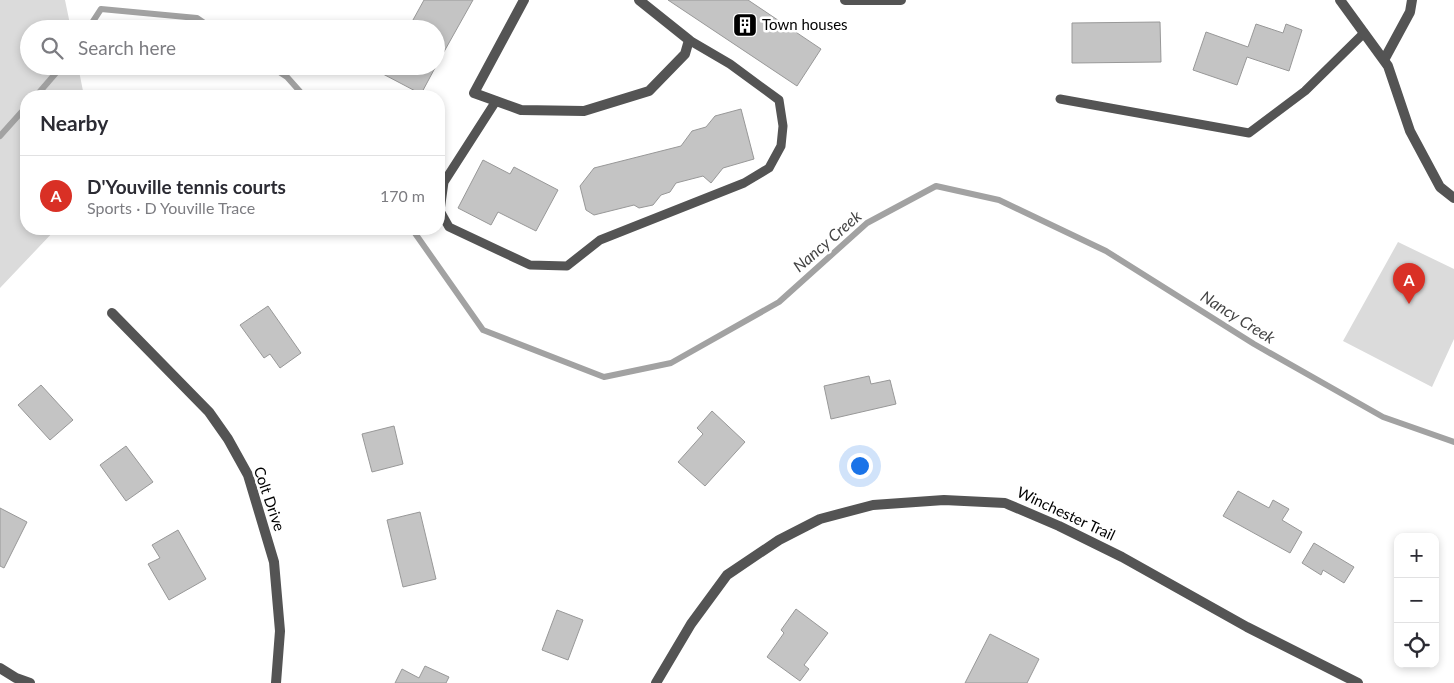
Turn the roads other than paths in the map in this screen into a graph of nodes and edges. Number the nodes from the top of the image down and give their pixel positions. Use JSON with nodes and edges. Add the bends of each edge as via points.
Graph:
{"nodes":[{"id":1,"x":524,"y":0,"type":"edge"},
{"id":2,"x":639,"y":0,"type":"edge"},
{"id":3,"x":845,"y":0,"type":"edge"},
{"id":4,"x":901,"y":0,"type":"edge"},
{"id":5,"x":1340,"y":0,"type":"edge"},
{"id":6,"x":1412,"y":0,"type":"edge"},
{"id":7,"x":1364,"y":33,"type":"junction"},
{"id":8,"x":689,"y":40,"type":"junction"},
{"id":9,"x":1384,"y":60,"type":"junction"},
{"id":10,"x":1060,"y":98,"type":"dead end"},
{"id":11,"x":496,"y":101,"type":"junction"},
{"id":12,"x":445,"y":180,"type":"edge"},
{"id":13,"x":1454,"y":198,"type":"edge"},
{"id":14,"x":445,"y":220,"type":"edge"},
{"id":15,"x":112,"y":313,"type":"dead end"},
{"id":16,"x":0,"y":668,"type":"edge"},
{"id":17,"x":30,"y":683,"type":"edge"},
{"id":18,"x":276,"y":683,"type":"edge"},
{"id":19,"x":656,"y":683,"type":"edge"},
{"id":20,"x":1358,"y":683,"type":"edge"}],
"edges":[{"from":1,"to":11,"type":"street","via":[[474,93]]},
{"from":2,"to":8,"type":"street"},
{"from":3,"to":4,"type":"street"},
{"from":5,"to":7,"type":"street"},
{"from":6,"to":9,"type":"street","via":[[1410,12]]},
{"from":7,"to":9,"type":"street"},
{"from":7,"to":10,"type":"lane","via":[[1305,91],[1249,133]]},
{"from":8,"to":11,"type":"street","via":[[685,54],[649,92],[584,111],[521,110]]},
{"from":8,"to":14,"type":"lane","via":[[730,64],[779,100],[783,126],[781,146],[769,168],[744,183],[600,240],[567,266],[530,265],[449,227]]},
{"from":9,"to":13,"type":"street","via":[[1410,131],[1440,187]]},
{"from":11,"to":12,"type":"lane"},
{"from":15,"to":18,"type":"street","name":"Colt Drive","via":[[209,412],[248,475],[274,562],[280,631]]},
{"from":16,"to":17,"type":"street"},
{"from":19,"to":20,"type":"street","name":"Winchester Trail","via":[[691,624],[727,575],[779,540],[820,519],[872,505],[944,500],[1005,503],[1059,526],[1122,556],[1246,627]]}]}
